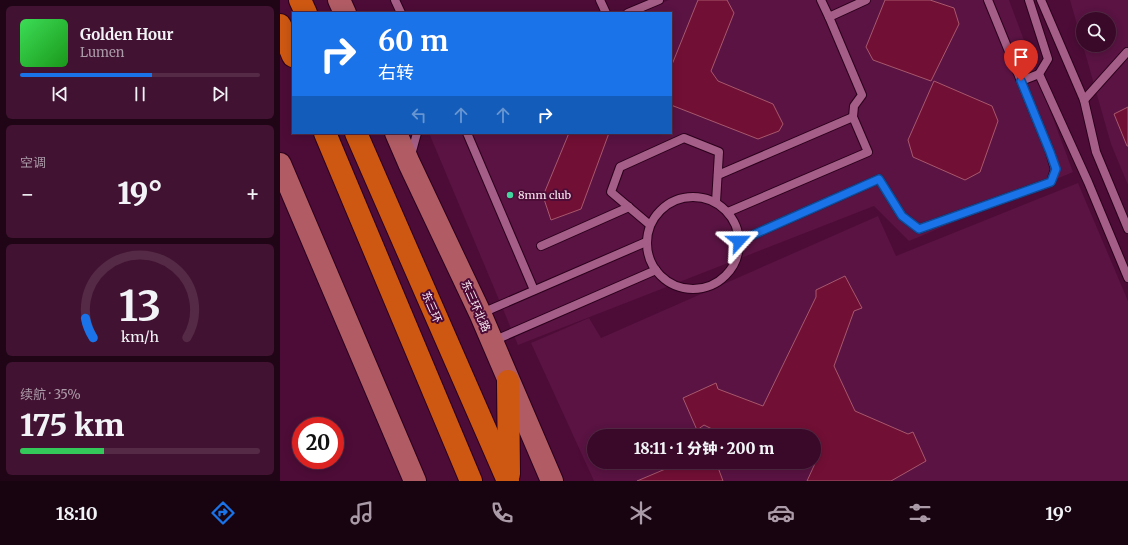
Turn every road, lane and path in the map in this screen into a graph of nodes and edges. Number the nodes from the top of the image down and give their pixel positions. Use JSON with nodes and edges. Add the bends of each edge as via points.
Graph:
{"nodes":[{"id":1,"x":300,"y":0,"type":"edge"},
{"id":2,"x":339,"y":0,"type":"edge"},
{"id":3,"x":395,"y":0,"type":"edge"},
{"id":4,"x":600,"y":0,"type":"edge"},
{"id":5,"x":659,"y":0,"type":"edge"},
{"id":6,"x":821,"y":0,"type":"edge"},
{"id":7,"x":866,"y":0,"type":"edge"},
{"id":8,"x":988,"y":0,"type":"edge"},
{"id":9,"x":1029,"y":0,"type":"edge"},
{"id":10,"x":1041,"y":0,"type":"edge"},
{"id":11,"x":306,"y":12,"type":"edge"},
{"id":12,"x":345,"y":12,"type":"edge"},
{"id":13,"x":401,"y":12,"type":"edge"},
{"id":14,"x":606,"y":12,"type":"edge"},
{"id":15,"x":630,"y":12,"type":"edge"},
{"id":16,"x":830,"y":17,"type":"junction"},
{"id":17,"x":280,"y":25,"type":"edge"},
{"id":18,"x":1127,"y":52,"type":"dead end"},
{"id":19,"x":292,"y":54,"type":"edge"},
{"id":20,"x":1039,"y":74,"type":"junction"},
{"id":21,"x":1021,"y":81,"type":"junction"},
{"id":22,"x":1084,"y":100,"type":"junction"},
{"id":23,"x":853,"y":117,"type":"junction"},
{"id":24,"x":326,"y":134,"type":"edge"},
{"id":25,"x":356,"y":134,"type":"edge"},
{"id":26,"x":396,"y":134,"type":"edge"},
{"id":27,"x":417,"y":134,"type":"edge"},
{"id":28,"x":467,"y":134,"type":"edge"},
{"id":29,"x":409,"y":163,"type":"junction"},
{"id":30,"x":280,"y":164,"type":"edge"},
{"id":31,"x":718,"y":175,"type":"junction"},
{"id":32,"x":716,"y":202,"type":"junction"},
{"id":33,"x":629,"y":207,"type":"junction"},
{"id":34,"x":728,"y":212,"type":"junction"},
{"id":35,"x":650,"y":225,"type":"junction"},
{"id":36,"x":1128,"y":229,"type":"edge"},
{"id":37,"x":739,"y":241,"type":"junction"},
{"id":38,"x":646,"y":242,"type":"junction"},
{"id":39,"x":541,"y":246,"type":"dead end"},
{"id":40,"x":656,"y":270,"type":"junction"},
{"id":41,"x":1128,"y":278,"type":"edge"},
{"id":42,"x":534,"y":290,"type":"junction"},
{"id":43,"x":480,"y":313,"type":"junction"},
{"id":44,"x":492,"y":341,"type":"junction"},
{"id":45,"x":508,"y":381,"type":"junction"},
{"id":46,"x":416,"y":481,"type":"edge"},
{"id":47,"x":471,"y":481,"type":"edge"},
{"id":48,"x":509,"y":481,"type":"edge"},
{"id":49,"x":552,"y":481,"type":"edge"}],
"edges":[{"from":1,"to":11,"type":"highway"},
{"from":2,"to":12,"type":"street"},
{"from":3,"to":13,"type":"lane"},
{"from":4,"to":14,"type":"lane"},
{"from":5,"to":15,"type":"lane"},
{"from":6,"to":16,"type":"lane"},
{"from":7,"to":16,"type":"lane"},
{"from":8,"to":21,"type":"lane"},
{"from":9,"to":20,"type":"lane","via":[[1048,60]]},
{"from":10,"to":22,"type":"lane"},
{"from":16,"to":23,"type":"lane","via":[[862,95],[854,106]]},
{"from":17,"to":19,"type":"highway"},
{"from":18,"to":22,"type":"lane"},
{"from":20,"to":21,"type":"lane"},
{"from":20,"to":41,"type":"lane"},
{"from":21,"to":37,"type":"lane","via":[[1056,169],[1051,182],[919,229],[902,216],[879,179]]},
{"from":22,"to":36,"type":"lane","via":[[1096,152]]},
{"from":23,"to":31,"type":"lane"},
{"from":23,"to":34,"type":"lane","via":[[868,152]]},
{"from":24,"to":47,"type":"highway"},
{"from":25,"to":48,"type":"highway","name":"东三环"},
{"from":26,"to":29,"type":"street","name":"东三环北路"},
{"from":27,"to":29,"type":"lane"},
{"from":28,"to":42,"type":"lane"},
{"from":29,"to":43,"type":"street","name":"东三环北路"},
{"from":30,"to":46,"type":"street"},
{"from":31,"to":32,"type":"lane"},
{"from":31,"to":33,"type":"lane","via":[[720,152],[684,138],[620,167],[612,192]]},
{"from":32,"to":34,"type":"lane"},
{"from":32,"to":35,"type":"lane","via":[[701,197],[679,198],[665,206]]},
{"from":33,"to":35,"type":"lane"},
{"from":33,"to":39,"type":"lane"},
{"from":34,"to":37,"type":"lane","via":[[737,226]]},
{"from":35,"to":38,"type":"lane"},
{"from":37,"to":40,"type":"lane","via":[[738,255],[731,270],[716,283],[701,289],[675,286],[661,277]]},
{"from":38,"to":40,"type":"lane","via":[[648,256]]},
{"from":38,"to":42,"type":"lane"},
{"from":40,"to":44,"type":"lane"},
{"from":42,"to":43,"type":"lane"},
{"from":43,"to":44,"type":"street","name":"东三环北路"},
{"from":44,"to":45,"type":"street","name":"东三环北路"},
{"from":45,"to":48,"type":"highway"},
{"from":45,"to":49,"type":"street","name":"东三环北路"}]}
